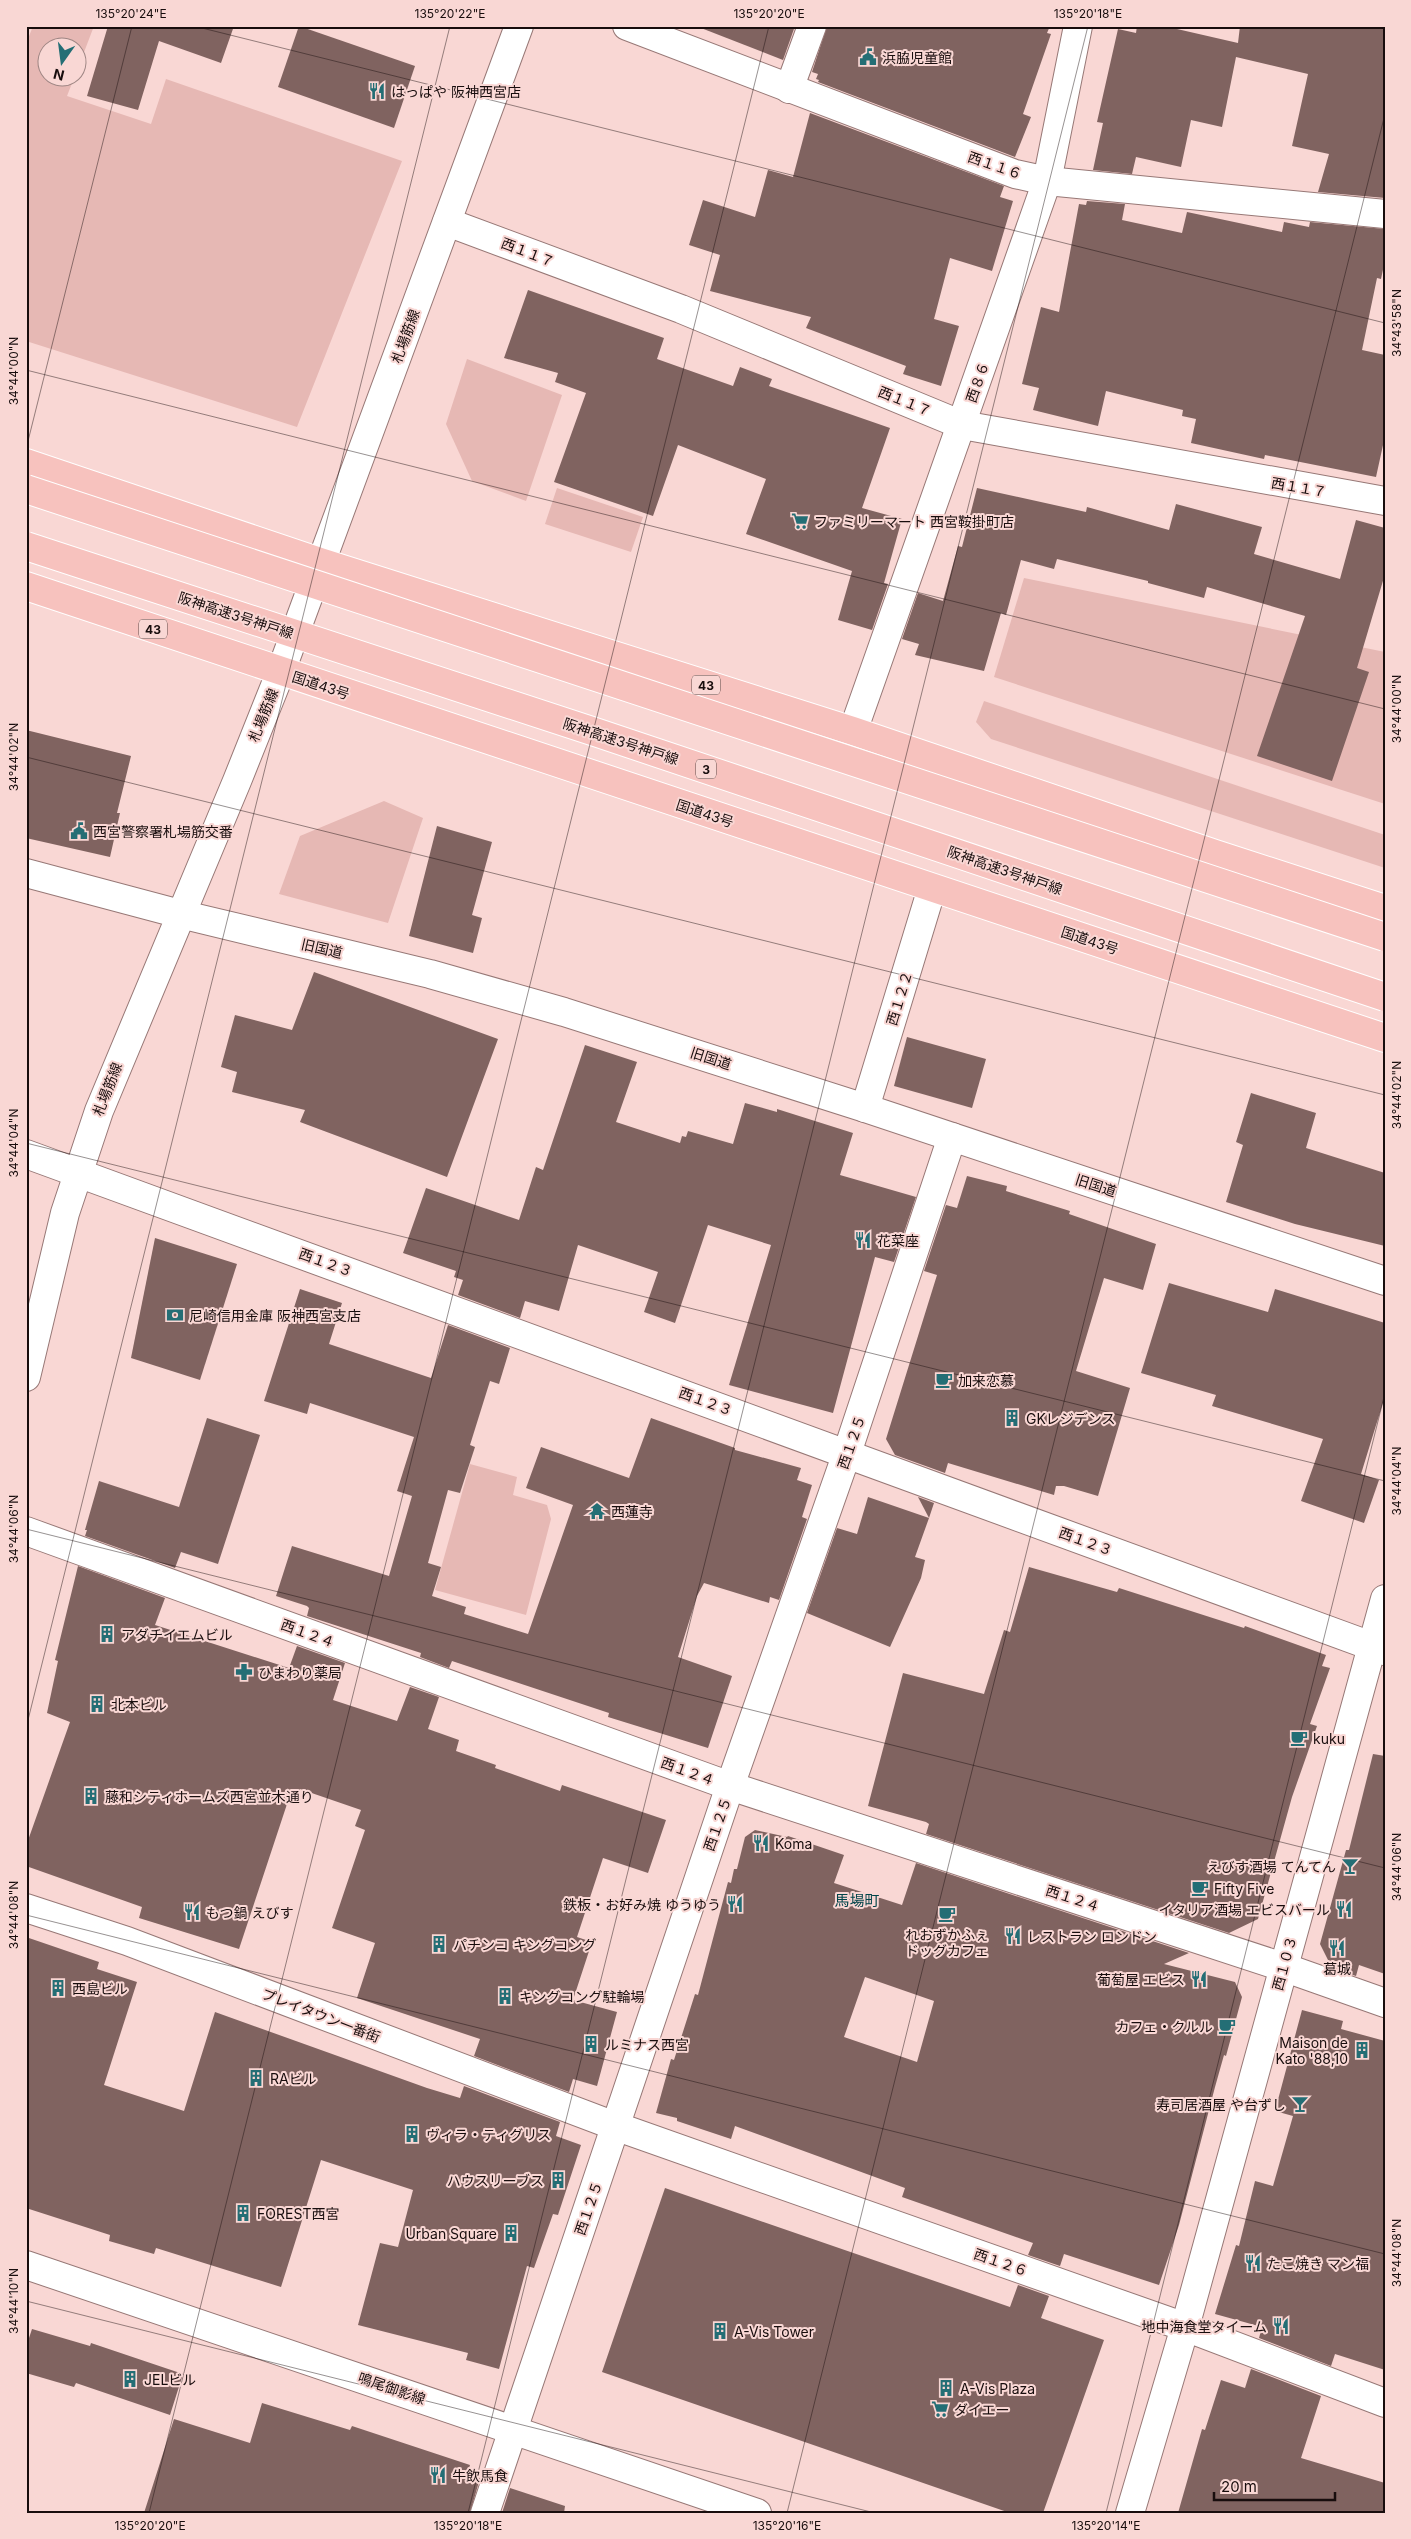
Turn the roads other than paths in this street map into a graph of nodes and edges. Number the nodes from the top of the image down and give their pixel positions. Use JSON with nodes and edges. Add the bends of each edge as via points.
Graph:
{"nodes":[{"id":1,"x":519,"y":26,"type":"edge"},
{"id":2,"x":627,"y":26,"type":"edge"},
{"id":3,"x":812,"y":26,"type":"edge"},
{"id":4,"x":1078,"y":26,"type":"edge"},
{"id":5,"x":789,"y":89,"type":"junction"},
{"id":6,"x":1047,"y":181,"type":"junction"},
{"id":7,"x":1385,"y":214,"type":"edge"},
{"id":8,"x":447,"y":222,"type":"junction"},
{"id":9,"x":962,"y":425,"type":"junction"},
{"id":10,"x":26,"y":464,"type":"edge"},
{"id":11,"x":26,"y":489,"type":"edge"},
{"id":12,"x":1385,"y":501,"type":"edge"},
{"id":13,"x":26,"y":546,"type":"edge"},
{"id":14,"x":320,"y":562,"type":"junction"},
{"id":15,"x":26,"y":586,"type":"edge"},
{"id":16,"x":281,"y":671,"type":"junction"},
{"id":17,"x":853,"y":731,"type":"junction"},
{"id":18,"x":26,"y":873,"type":"edge"},
{"id":19,"x":932,"y":888,"type":"junction"},
{"id":20,"x":1385,"y":908,"type":"edge"},
{"id":21,"x":180,"y":914,"type":"junction"},
{"id":22,"x":1385,"y":937,"type":"edge"},
{"id":23,"x":1385,"y":997,"type":"edge"},
{"id":24,"x":1385,"y":1038,"type":"edge"},
{"id":25,"x":865,"y":1108,"type":"junction"},
{"id":26,"x":952,"y":1137,"type":"junction"},
{"id":27,"x":26,"y":1154,"type":"edge"},
{"id":28,"x":77,"y":1172,"type":"junction"},
{"id":29,"x":1385,"y":1281,"type":"edge"},
{"id":30,"x":26,"y":1378,"type":"edge"},
{"id":31,"x":847,"y":1454,"type":"junction"},
{"id":32,"x":26,"y":1531,"type":"edge"},
{"id":33,"x":1385,"y":1599,"type":"edge"},
{"id":34,"x":1378,"y":1648,"type":"edge"},
{"id":35,"x":730,"y":1786,"type":"junction"},
{"id":36,"x":26,"y":1908,"type":"edge"},
{"id":37,"x":1283,"y":1967,"type":"junction"},
{"id":38,"x":1385,"y":2004,"type":"edge"},
{"id":39,"x":615,"y":2126,"type":"junction"},
{"id":40,"x":26,"y":2265,"type":"edge"},
{"id":41,"x":1185,"y":2326,"type":"junction"},
{"id":42,"x":1385,"y":2403,"type":"edge"},
{"id":43,"x":513,"y":2429,"type":"junction"},
{"id":44,"x":485,"y":2513,"type":"edge"},
{"id":45,"x":757,"y":2513,"type":"edge"},
{"id":46,"x":1130,"y":2513,"type":"edge"}],
"edges":[{"from":1,"to":8,"type":"street","name":"札場筋線"},
{"from":2,"to":5,"type":"street","name":"西１１６"},
{"from":3,"to":5,"type":"street"},
{"from":4,"to":6,"type":"street","name":"西８６"},
{"from":5,"to":6,"type":"street","name":"西１１６","via":[[1015,174]]},
{"from":6,"to":7,"type":"street","name":"西１１６"},
{"from":6,"to":9,"type":"street","name":"西８６"},
{"from":8,"to":9,"type":"street","name":"西１１７","via":[[681,309]]},
{"from":8,"to":14,"type":"street","name":"札場筋線"},
{"from":9,"to":12,"type":"street","name":"西１１７"},
{"from":9,"to":17,"type":"street","name":"西８６"},
{"from":10,"to":14,"type":"highway","number":"43"},
{"from":11,"to":22,"type":"highway","bridge":true},
{"from":13,"to":23,"type":"highway","name":"阪神高速3号神戸線","number":"3","bridge":true,"via":[[623,741]]},
{"from":14,"to":16,"type":"street","name":"札場筋線"},
{"from":14,"to":17,"type":"highway","number":"43"},
{"from":15,"to":16,"type":"highway","name":"国道43号","number":"43"},
{"from":16,"to":19,"type":"highway","name":"国道43号","number":"43"},
{"from":16,"to":21,"type":"street","name":"札場筋線"},
{"from":17,"to":20,"type":"highway","number":"43"},
{"from":18,"to":21,"type":"street","name":"旧国道"},
{"from":19,"to":24,"type":"highway","name":"国道43号","number":"43"},
{"from":19,"to":25,"type":"street","name":"西１２２"},
{"from":21,"to":25,"type":"street","name":"旧国道","via":[[430,974],[644,1037]]},
{"from":21,"to":28,"type":"street","name":"札場筋線","via":[[120,1056]]},
{"from":25,"to":26,"type":"street","name":"旧国道"},
{"from":26,"to":29,"type":"street","name":"旧国道"},
{"from":26,"to":31,"type":"street","name":"西１２５"},
{"from":27,"to":28,"type":"street","name":"西１２３"},
{"from":28,"to":30,"type":"street","name":"札場筋線","via":[[55,1250]]},
{"from":28,"to":31,"type":"street","name":"西１２３"},
{"from":31,"to":34,"type":"street","name":"西１２３"},
{"from":31,"to":35,"type":"street","name":"西１２５"},
{"from":32,"to":35,"type":"street","name":"西１２４"},
{"from":33,"to":34,"type":"street","name":"西１０３"},
{"from":34,"to":37,"type":"street","name":"西１０３"},
{"from":35,"to":37,"type":"street","name":"西１２４"},
{"from":35,"to":39,"type":"street","name":"西１２５"},
{"from":36,"to":39,"type":"street","name":"プレイタウン一番街","via":[[127,1941]]},
{"from":37,"to":38,"type":"street","name":"西１２４"},
{"from":37,"to":41,"type":"street","name":"西１０３"},
{"from":39,"to":41,"type":"street","name":"西１２６"},
{"from":39,"to":43,"type":"street","name":"西１２５"},
{"from":40,"to":43,"type":"street","name":"鳴尾御影線"},
{"from":41,"to":42,"type":"street","name":"西１２６"},
{"from":41,"to":46,"type":"street","name":"西１０３"},
{"from":43,"to":44,"type":"street","name":"西１２５"},
{"from":43,"to":45,"type":"street","name":"鳴尾御影線"}]}
